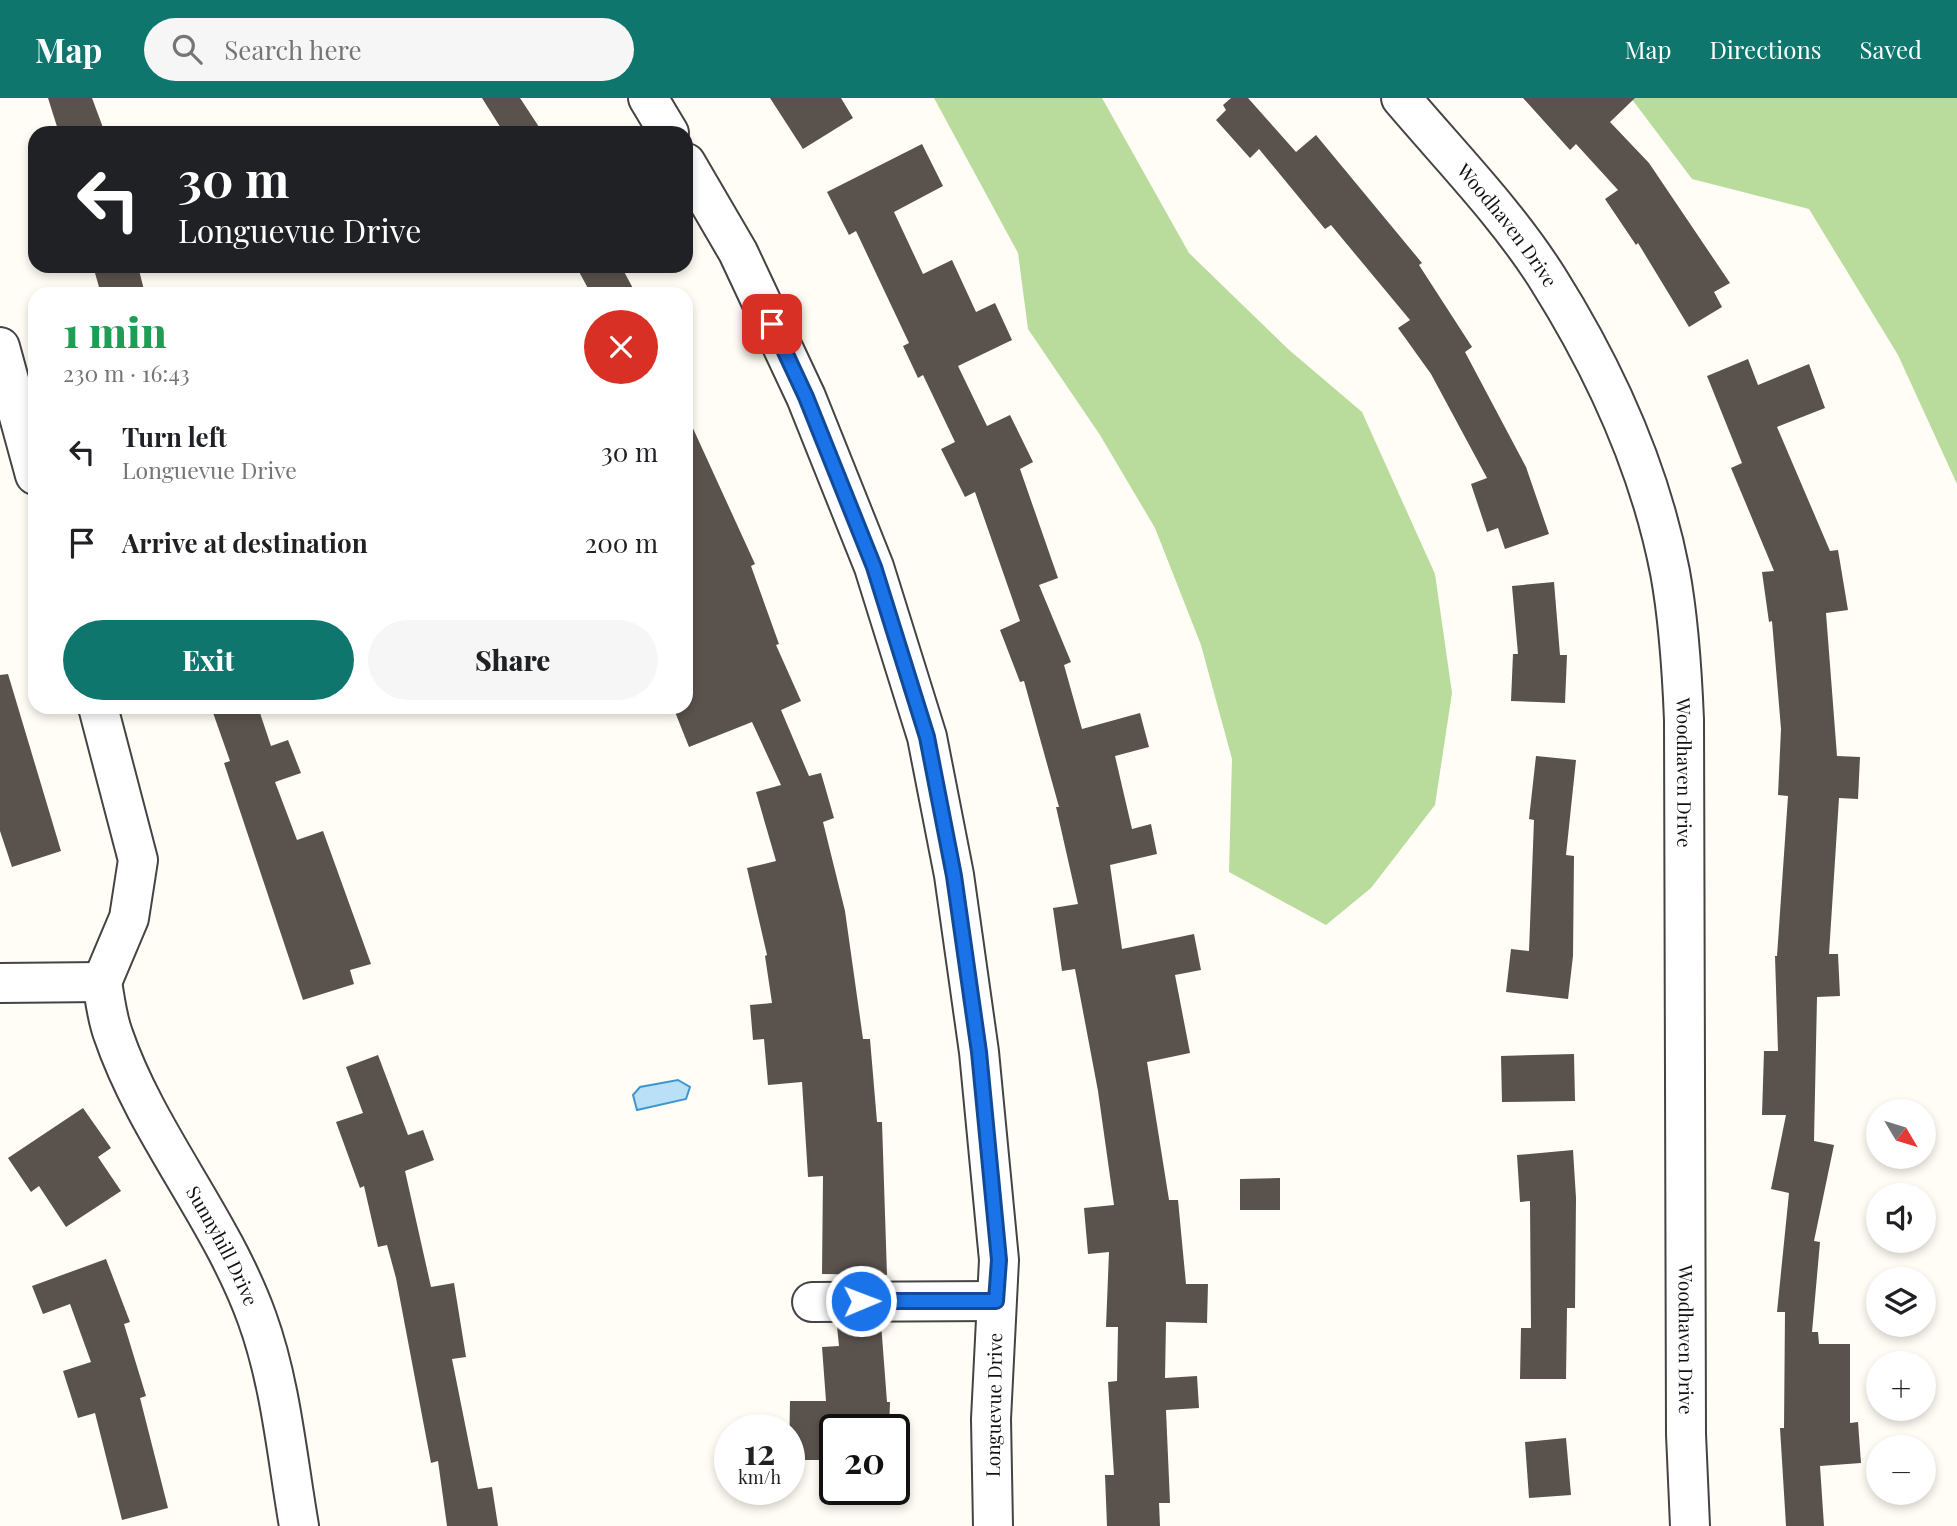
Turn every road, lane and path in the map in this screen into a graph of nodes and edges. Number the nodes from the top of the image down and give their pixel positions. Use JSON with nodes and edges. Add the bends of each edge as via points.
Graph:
{"nodes":[{"id":1,"x":648,"y":98,"type":"edge"},
{"id":2,"x":1401,"y":98,"type":"edge"},
{"id":3,"x":665,"y":126,"type":"edge"},
{"id":4,"x":693,"y":175,"type":"edge"},
{"id":5,"x":0,"y":347,"type":"edge"},
{"id":6,"x":28,"y":449,"type":"edge"},
{"id":7,"x":100,"y":714,"type":"edge"},
{"id":8,"x":102,"y":982,"type":"junction"},
{"id":9,"x":0,"y":983,"type":"edge"},
{"id":10,"x":996,"y":1301,"type":"junction"},
{"id":11,"x":812,"y":1302,"type":"dead end"},
{"id":12,"x":299,"y":1526,"type":"edge"},
{"id":13,"x":993,"y":1526,"type":"edge"},
{"id":14,"x":1690,"y":1526,"type":"edge"}],
"edges":[{"from":1,"to":3,"type":"street"},
{"from":2,"to":14,"type":"street","name":"Woodhaven Drive","via":[[1504,218],[1589,348],[1624,423],[1669,571],[1684,720]]},
{"from":4,"to":10,"type":"street","name":"Longuevue Drive","via":[[738,252],[806,397],[874,567],[927,737],[954,876],[979,1052],[999,1260]]},
{"from":5,"to":6,"type":"street"},
{"from":7,"to":8,"type":"street","via":[[138,860],[129,918]]},
{"from":8,"to":9,"type":"street"},
{"from":8,"to":12,"type":"street","name":"Sunnyhill Drive","via":[[113,1033],[132,1079],[257,1317],[273,1373]]},
{"from":10,"to":11,"type":"street"},
{"from":10,"to":13,"type":"street","name":"Longuevue Drive"}]}
